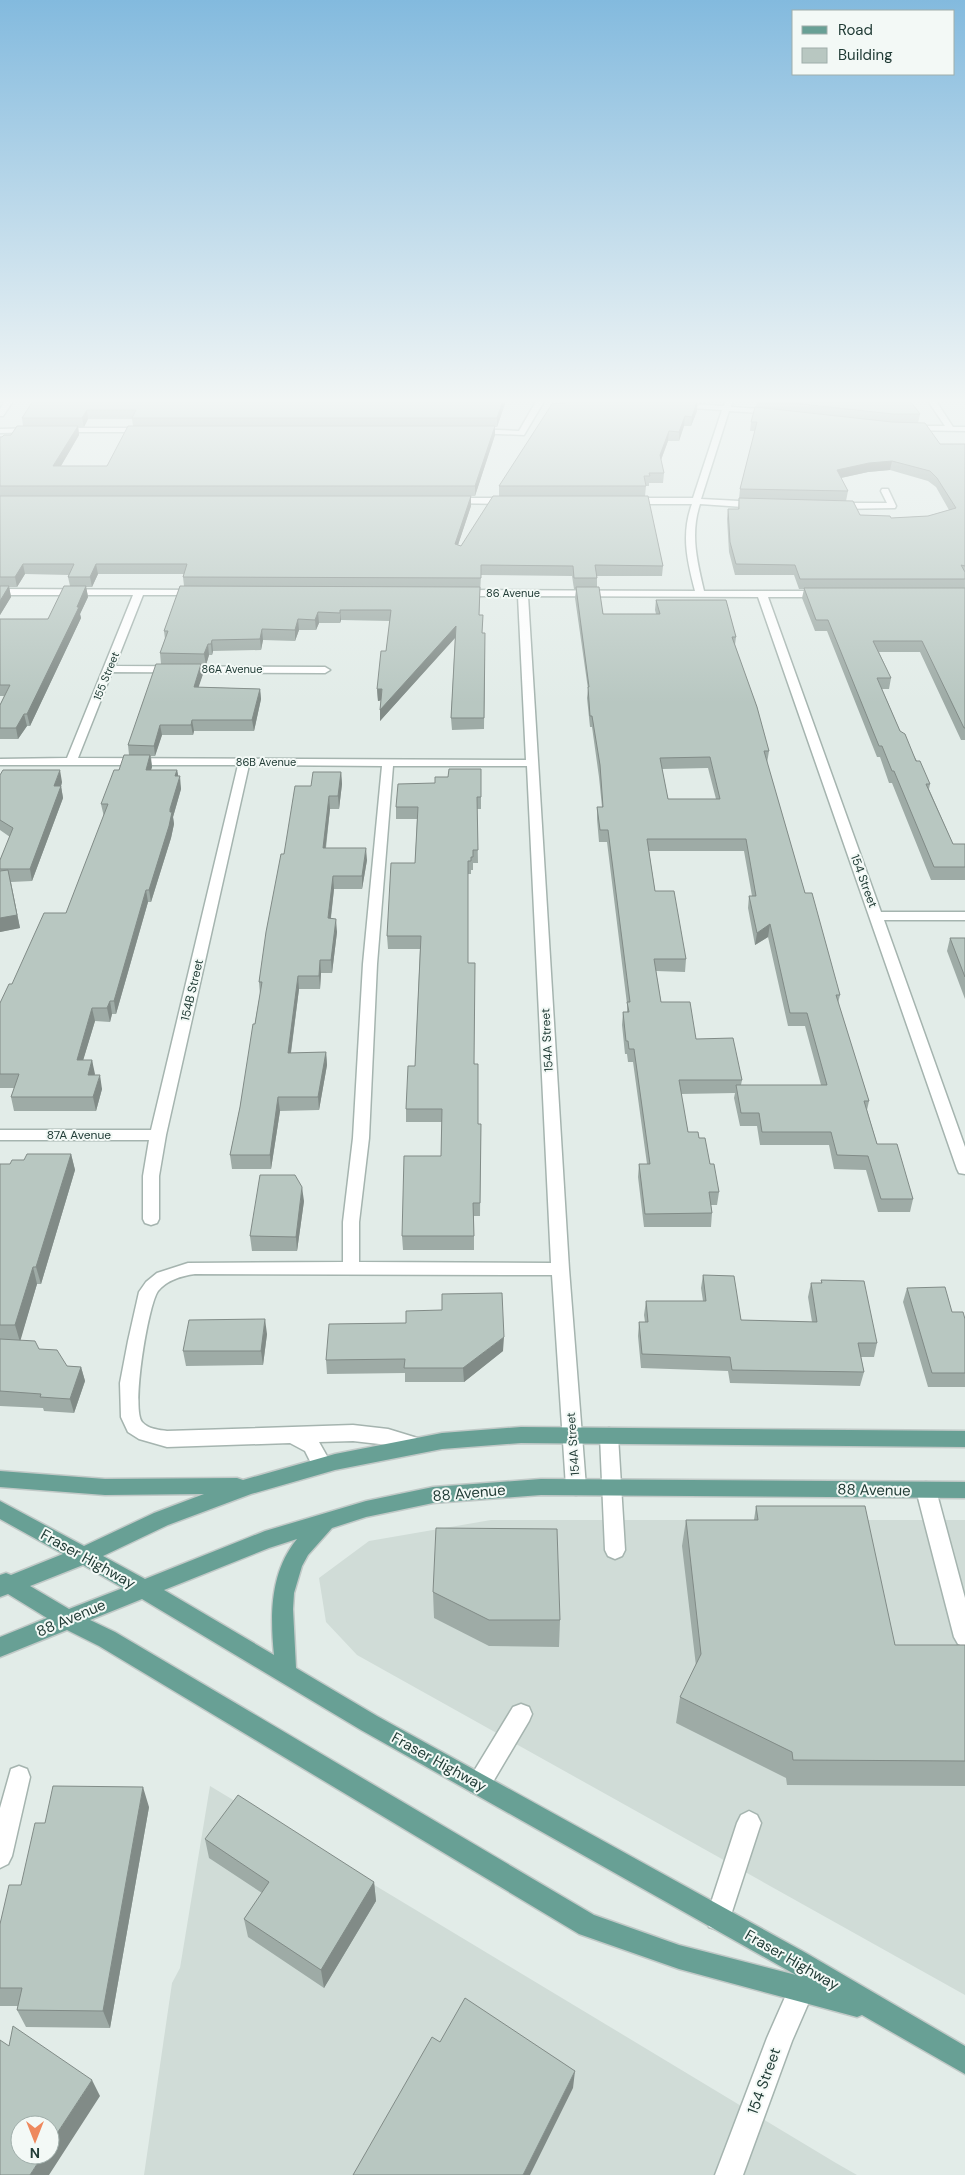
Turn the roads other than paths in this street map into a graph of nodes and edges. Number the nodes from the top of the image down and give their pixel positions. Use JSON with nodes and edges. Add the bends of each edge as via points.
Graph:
{"nodes":[{"id":1,"x":889,"y":500,"type":"edge"},
{"id":2,"x":445,"y":501,"type":"edge"},
{"id":3,"x":515,"y":501,"type":"edge"},
{"id":4,"x":624,"y":501,"type":"edge"},
{"id":5,"x":697,"y":501,"type":"junction"},
{"id":6,"x":771,"y":505,"type":"edge"},
{"id":7,"x":826,"y":506,"type":"edge"},
{"id":8,"x":0,"y":592,"type":"edge"},
{"id":9,"x":140,"y":592,"type":"junction"},
{"id":10,"x":212,"y":592,"type":"edge"},
{"id":11,"x":454,"y":592,"type":"edge"},
{"id":12,"x":523,"y":593,"type":"junction"},
{"id":13,"x":700,"y":593,"type":"junction"},
{"id":14,"x":762,"y":594,"type":"junction"},
{"id":15,"x":835,"y":594,"type":"edge"},
{"id":16,"x":109,"y":669,"type":"junction"},
{"id":17,"x":325,"y":670,"type":"dead end"},
{"id":18,"x":72,"y":760,"type":"junction"},
{"id":19,"x":0,"y":762,"type":"edge"},
{"id":20,"x":244,"y":762,"type":"junction"},
{"id":21,"x":388,"y":762,"type":"junction"},
{"id":22,"x":532,"y":763,"type":"junction"},
{"id":23,"x":876,"y":916,"type":"junction"},
{"id":24,"x":965,"y":916,"type":"edge"},
{"id":25,"x":0,"y":1135,"type":"edge"},
{"id":26,"x":158,"y":1135,"type":"junction"},
{"id":27,"x":959,"y":1136,"type":"edge"},
{"id":28,"x":965,"y":1169,"type":"edge"},
{"id":29,"x":151,"y":1219,"type":"dead end"},
{"id":30,"x":351,"y":1268,"type":"junction"},
{"id":31,"x":560,"y":1269,"type":"junction"},
{"id":32,"x":292,"y":1436,"type":"junction"},
{"id":33,"x":572,"y":1436,"type":"junction"},
{"id":34,"x":609,"y":1436,"type":"junction"},
{"id":35,"x":965,"y":1439,"type":"edge"},
{"id":36,"x":417,"y":1445,"type":"junction"},
{"id":37,"x":322,"y":1465,"type":"junction"},
{"id":38,"x":0,"y":1479,"type":"edge"},
{"id":39,"x":249,"y":1486,"type":"junction"},
{"id":40,"x":576,"y":1487,"type":"junction"},
{"id":41,"x":612,"y":1487,"type":"junction"},
{"id":42,"x":926,"y":1490,"type":"junction"},
{"id":43,"x":965,"y":1490,"type":"edge"},
{"id":44,"x":0,"y":1509,"type":"edge"},
{"id":45,"x":328,"y":1519,"type":"junction"},
{"id":46,"x":615,"y":1550,"type":"dead end"},
{"id":47,"x":84,"y":1556,"type":"junction"},
{"id":48,"x":4,"y":1584,"type":"edge"},
{"id":49,"x":142,"y":1588,"type":"junction"},
{"id":50,"x":68,"y":1620,"type":"junction"},
{"id":51,"x":965,"y":1637,"type":"edge"},
{"id":52,"x":0,"y":1647,"type":"edge"},
{"id":53,"x":286,"y":1672,"type":"junction"},
{"id":54,"x":520,"y":1714,"type":"dead end"},
{"id":55,"x":19,"y":1777,"type":"dead end"},
{"id":56,"x":479,"y":1784,"type":"junction"},
{"id":57,"x":750,"y":1823,"type":"dead end"},
{"id":58,"x":0,"y":1856,"type":"edge"},
{"id":59,"x":718,"y":1918,"type":"junction"},
{"id":60,"x":802,"y":1988,"type":"junction"},
{"id":61,"x":880,"y":2011,"type":"junction"},
{"id":62,"x":965,"y":2061,"type":"edge"},
{"id":63,"x":729,"y":2175,"type":"edge"}],
"edges":[{"from":1,"to":7,"type":"street","via":[[892,506]]},
{"from":2,"to":3,"type":"street"},
{"from":4,"to":5,"type":"street"},
{"from":5,"to":6,"type":"street"},
{"from":5,"to":13,"type":"street","via":[[689,544]]},
{"from":8,"to":9,"type":"street"},
{"from":9,"to":10,"type":"street"},
{"from":9,"to":16,"type":"street","name":"155 Street"},
{"from":11,"to":12,"type":"street","name":"86 Avenue"},
{"from":12,"to":13,"type":"street","name":"86 Avenue"},
{"from":12,"to":22,"type":"street","name":"154A Street"},
{"from":13,"to":14,"type":"street","name":"86 Avenue"},
{"from":14,"to":15,"type":"street","name":"86 Avenue"},
{"from":14,"to":23,"type":"street","name":"154 Street"},
{"from":16,"to":17,"type":"street","name":"86A Avenue"},
{"from":16,"to":18,"type":"street","name":"155 Street"},
{"from":18,"to":19,"type":"street","name":"86B Avenue"},
{"from":18,"to":20,"type":"street","name":"86B Avenue"},
{"from":20,"to":21,"type":"street","name":"86B Avenue"},
{"from":20,"to":26,"type":"street","name":"154B Street"},
{"from":21,"to":22,"type":"street","name":"86B Avenue"},
{"from":21,"to":30,"type":"street","via":[[370,964],[361,1138],[351,1222]]},
{"from":22,"to":31,"type":"street","name":"154A Street"},
{"from":23,"to":24,"type":"street"},
{"from":23,"to":27,"type":"street","name":"154 Street"},
{"from":25,"to":26,"type":"street","name":"87A Avenue"},
{"from":26,"to":29,"type":"street","name":"154B Street","via":[[151,1176]]},
{"from":27,"to":28,"type":"street","name":"154 Street"},
{"from":30,"to":31,"type":"street"},
{"from":30,"to":32,"type":"street","via":[[195,1268],[167,1274],[154,1282],[148,1292],[127,1393],[129,1416],[135,1427],[167,1439]]},
{"from":31,"to":33,"type":"street","name":"154A Street"},
{"from":32,"to":36,"type":"street","via":[[354,1433]]},
{"from":32,"to":37,"type":"street","via":[[312,1446]]},
{"from":33,"to":34,"type":"main road"},
{"from":33,"to":36,"type":"main road","via":[[494,1436]]},
{"from":33,"to":40,"type":"street","name":"154A Street"},
{"from":34,"to":35,"type":"main road"},
{"from":34,"to":41,"type":"street"},
{"from":36,"to":37,"type":"main road"},
{"from":37,"to":39,"type":"main road"},
{"from":38,"to":39,"type":"main road","via":[[105,1487]]},
{"from":39,"to":47,"type":"main road","via":[[161,1519]]},
{"from":40,"to":41,"type":"main road","name":"88 Avenue"},
{"from":40,"to":45,"type":"main road","name":"88 Avenue","via":[[433,1495]]},
{"from":41,"to":42,"type":"main road","name":"88 Avenue"},
{"from":41,"to":46,"type":"street"},
{"from":42,"to":43,"type":"main road","name":"88 Avenue"},
{"from":42,"to":51,"type":"street"},
{"from":44,"to":47,"type":"main road","name":"Fraser Highway"},
{"from":45,"to":49,"type":"main road","name":"88 Avenue","via":[[264,1540]]},
{"from":45,"to":53,"type":"main road","via":[[301,1550],[284,1591],[282,1622]]},
{"from":47,"to":48,"type":"main road"},
{"from":47,"to":49,"type":"main road","name":"Fraser Highway"},
{"from":48,"to":50,"type":"main road","name":"Fraser Highway"},
{"from":49,"to":50,"type":"main road","name":"88 Avenue"},
{"from":49,"to":53,"type":"main road","name":"Fraser Highway"},
{"from":50,"to":52,"type":"main road","name":"88 Avenue"},
{"from":50,"to":60,"type":"main road","name":"Fraser Highway","via":[[107,1639],[588,1925],[679,1957]]},
{"from":53,"to":56,"type":"main road","name":"Fraser Highway"},
{"from":54,"to":56,"type":"street"},
{"from":55,"to":58,"type":"street"},
{"from":56,"to":59,"type":"main road","name":"Fraser Highway"},
{"from":57,"to":59,"type":"street"},
{"from":59,"to":61,"type":"main road","name":"Fraser Highway"},
{"from":60,"to":61,"type":"main road","name":"Fraser Highway"},
{"from":60,"to":63,"type":"street","name":"154 Street"},
{"from":61,"to":62,"type":"main road","name":"Fraser Highway"}]}
